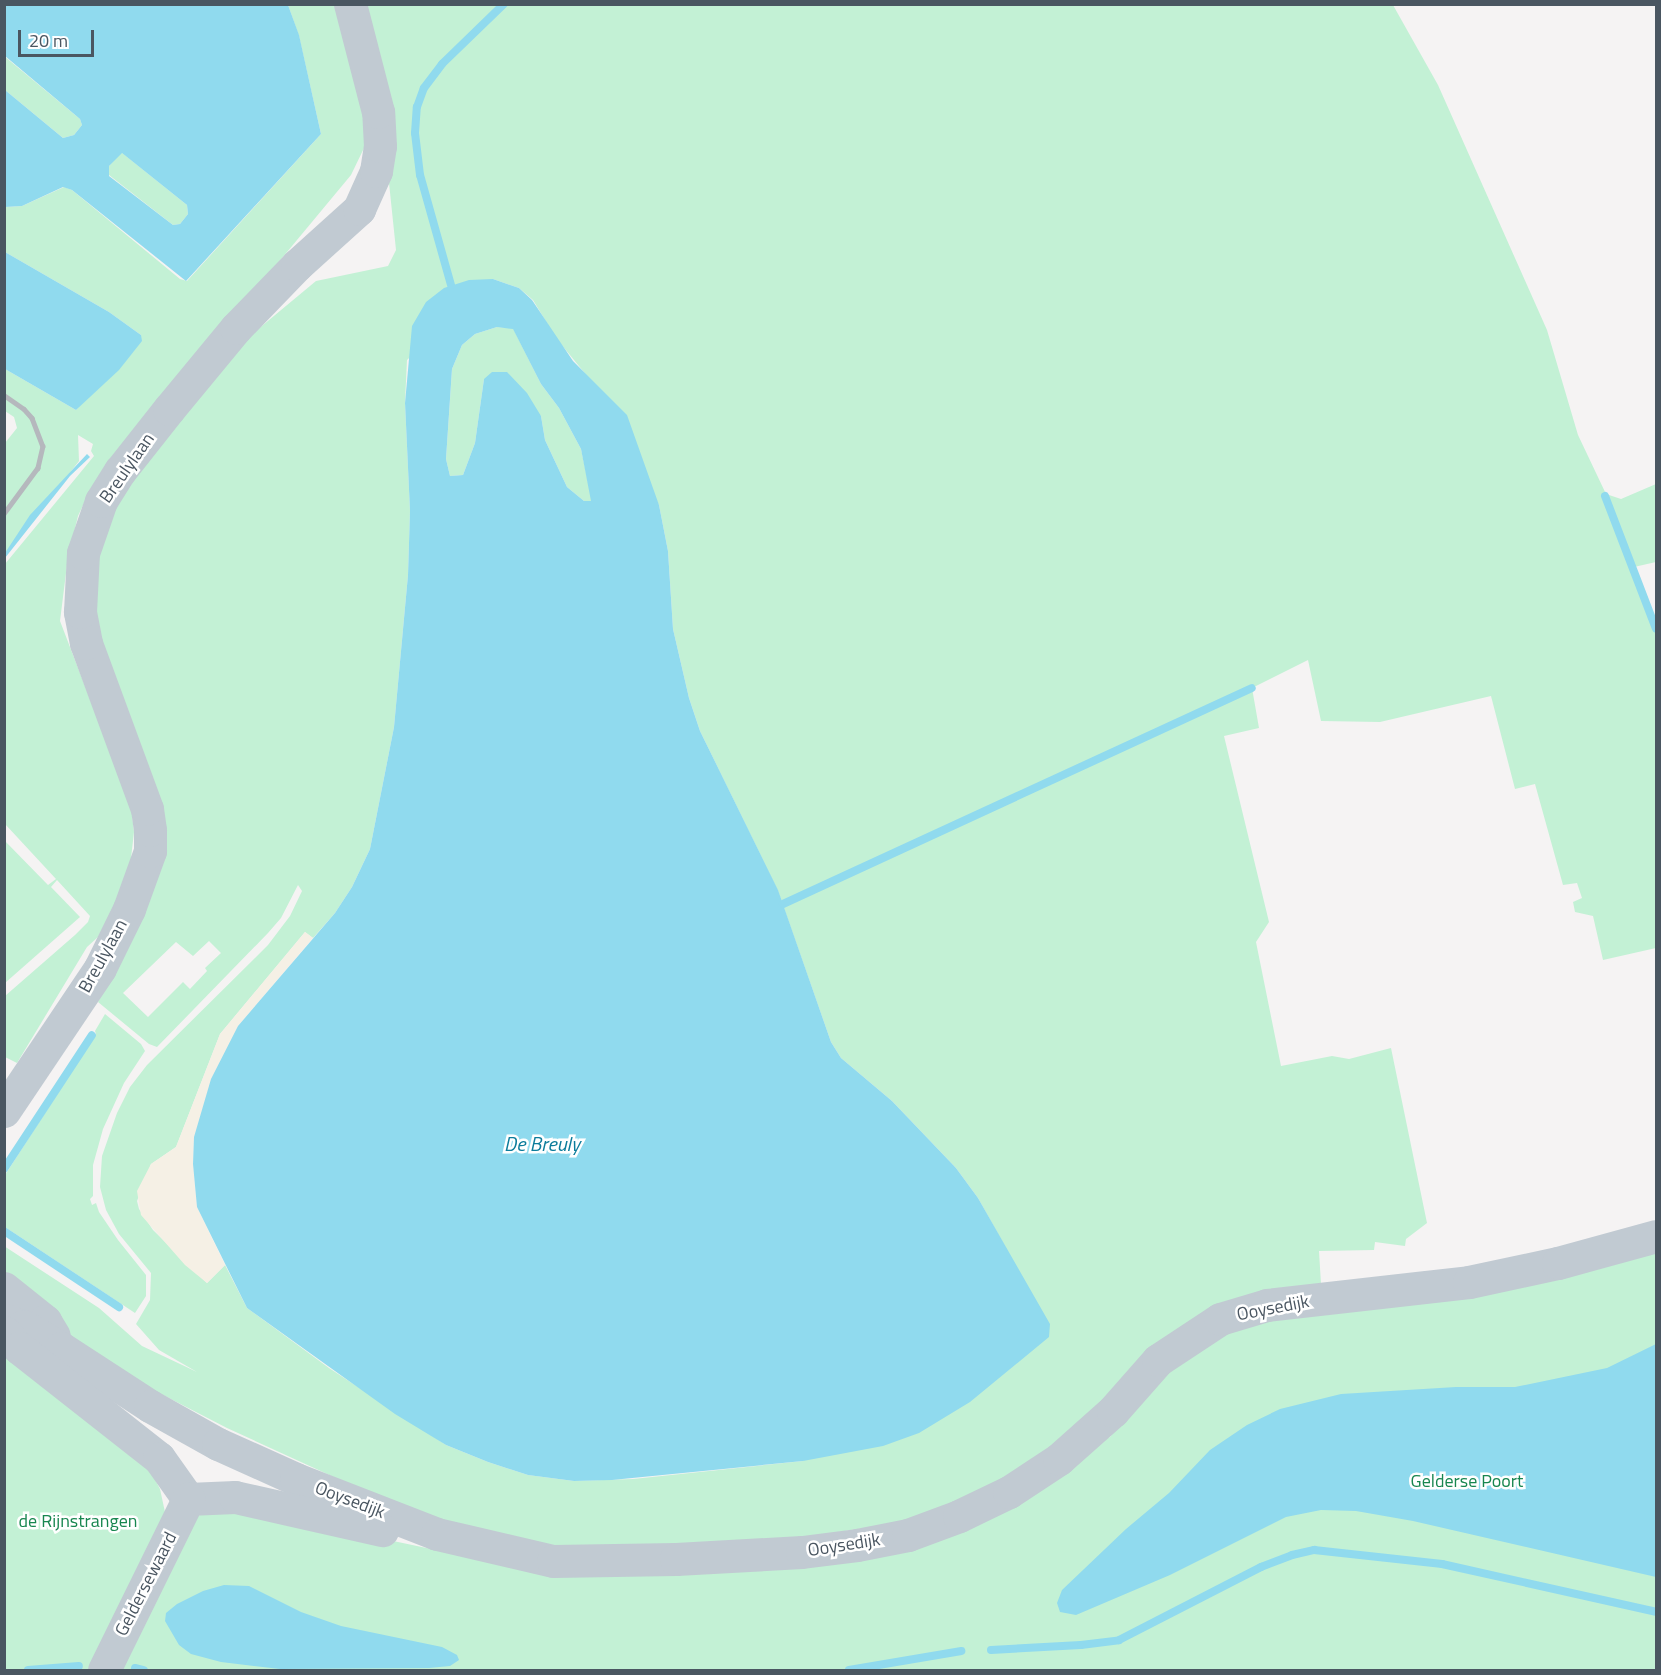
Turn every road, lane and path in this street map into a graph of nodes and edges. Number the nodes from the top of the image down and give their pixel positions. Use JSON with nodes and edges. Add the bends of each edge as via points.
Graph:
{"nodes":[{"id":1,"x":350,"y":4,"type":"edge"},
{"id":2,"x":4,"y":1111,"type":"edge"},
{"id":3,"x":1656,"y":1236,"type":"edge"},
{"id":4,"x":4,"y":1288,"type":"edge"},
{"id":5,"x":4,"y":1320,"type":"edge"},
{"id":6,"x":4,"y":1332,"type":"edge"},
{"id":7,"x":61,"y":1348,"type":"junction"},
{"id":8,"x":188,"y":1499,"type":"junction"},
{"id":9,"x":437,"y":1534,"type":"junction"},
{"id":10,"x":104,"y":1671,"type":"edge"}],
"edges":[{"from":1,"to":2,"type":"street","name":"Breulylaan","via":[[378,111],[380,146],[376,171],[358,209],[236,328],[169,409],[101,501],[83,553],[80,612],[86,643],[147,809],[150,851],[129,909],[100,968]]},
{"from":3,"to":9,"type":"street","name":"Ooysedijk","via":[[1469,1282],[1267,1305],[1220,1319],[1158,1360],[1112,1411],[1059,1459],[1009,1492],[908,1534],[802,1552],[553,1561]]},
{"from":4,"to":7,"type":"street","via":[[45,1321]]},
{"from":5,"to":7,"type":"street","name":"Ooysedijk"},
{"from":6,"to":8,"type":"street","via":[[159,1458]]},
{"from":7,"to":9,"type":"street","name":"Ooysedijk","via":[[150,1406],[218,1444]]},
{"from":8,"to":9,"type":"street","via":[[235,1497],[403,1535]]},
{"from":8,"to":10,"type":"street","name":"Geldersewaard"}]}
